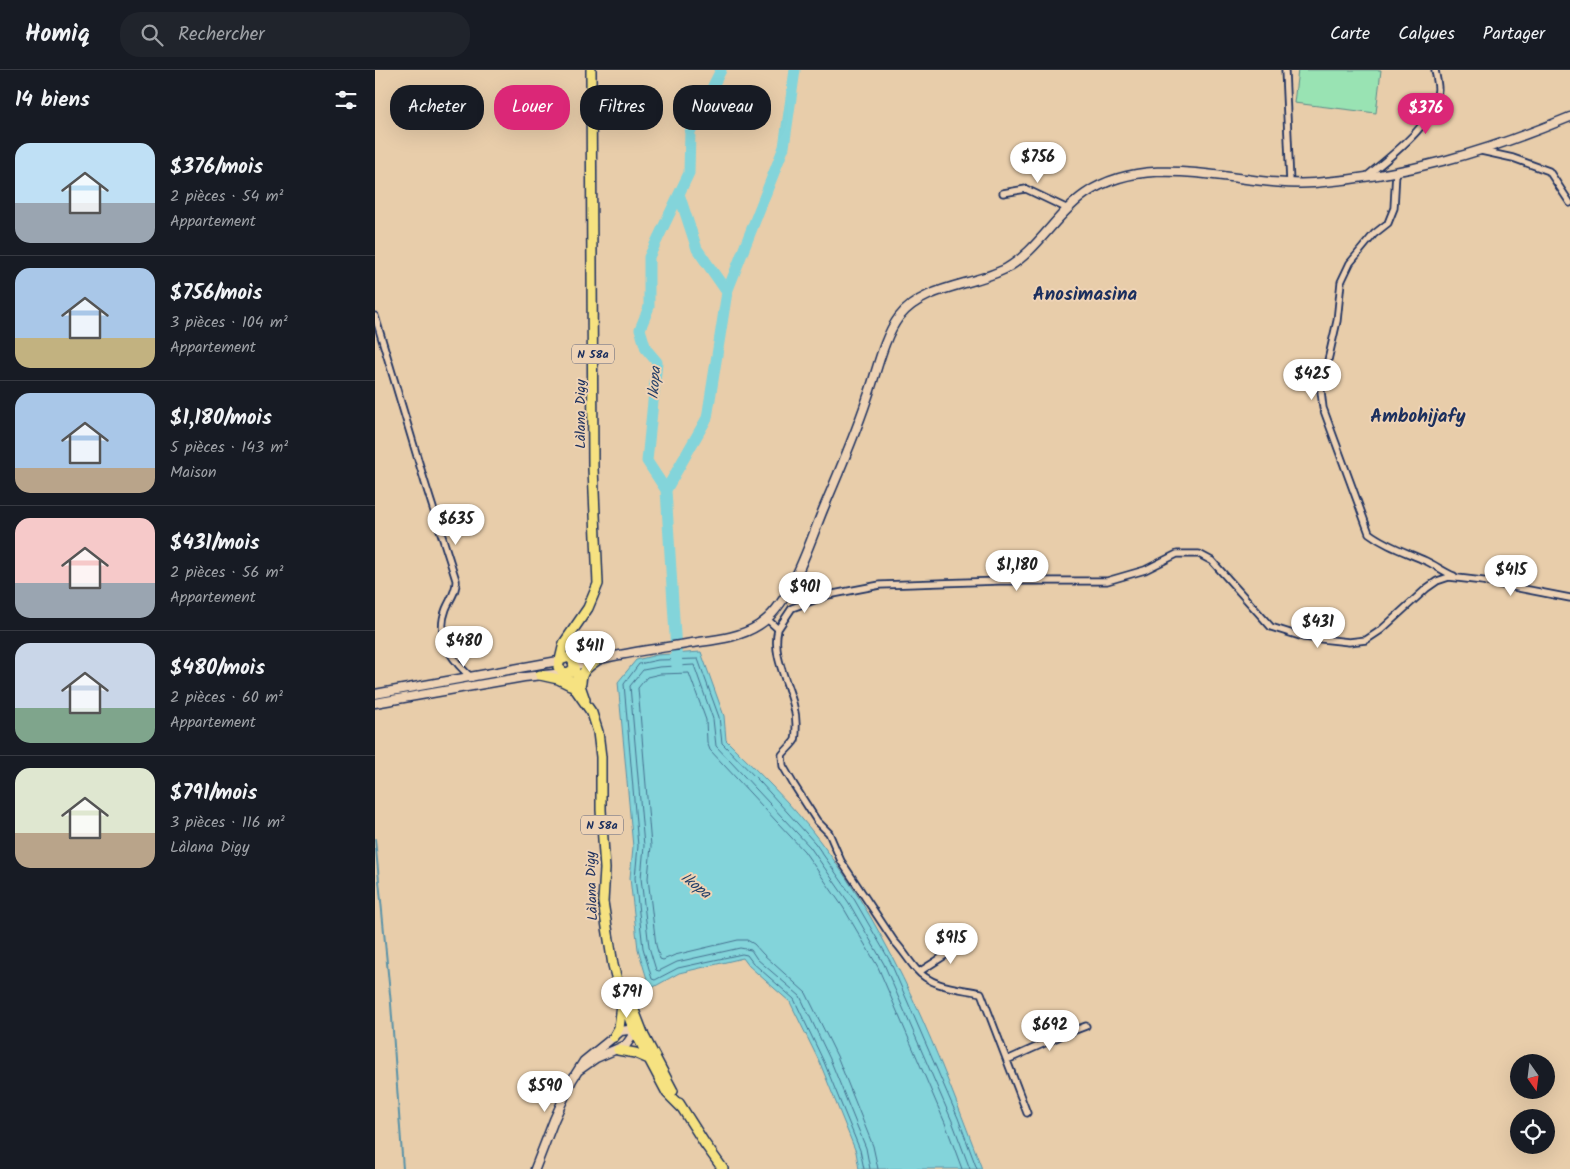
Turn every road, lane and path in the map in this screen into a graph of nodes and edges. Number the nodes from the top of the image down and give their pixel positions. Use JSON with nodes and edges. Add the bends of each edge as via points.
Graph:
{"nodes":[{"id":1,"x":591,"y":70,"type":"edge"},
{"id":2,"x":1285,"y":70,"type":"edge"},
{"id":3,"x":1435,"y":70,"type":"edge"},
{"id":4,"x":1570,"y":117,"type":"edge"},
{"id":5,"x":1481,"y":151,"type":"junction"},
{"id":6,"x":1396,"y":172,"type":"junction"},
{"id":7,"x":1366,"y":177,"type":"junction"},
{"id":8,"x":1290,"y":183,"type":"junction"},
{"id":9,"x":1003,"y":193,"type":"dead end"},
{"id":10,"x":1570,"y":203,"type":"edge"},
{"id":11,"x":1068,"y":209,"type":"junction"},
{"id":12,"x":375,"y":316,"type":"edge"},
{"id":13,"x":795,"y":575,"type":"junction"},
{"id":14,"x":1455,"y":577,"type":"junction"},
{"id":15,"x":828,"y":595,"type":"junction"},
{"id":16,"x":1570,"y":598,"type":"edge"},
{"id":17,"x":767,"y":619,"type":"junction"},
{"id":18,"x":778,"y":629,"type":"junction"},
{"id":19,"x":572,"y":631,"type":"junction"},
{"id":20,"x":603,"y":658,"type":"junction"},
{"id":21,"x":559,"y":661,"type":"junction"},
{"id":22,"x":573,"y":663,"type":"junction"},
{"id":23,"x":565,"y":673,"type":"junction"},
{"id":24,"x":540,"y":675,"type":"junction"},
{"id":25,"x":472,"y":678,"type":"junction"},
{"id":26,"x":577,"y":687,"type":"junction"},
{"id":27,"x":375,"y":694,"type":"edge"},
{"id":28,"x":375,"y":703,"type":"edge"},
{"id":29,"x":967,"y":936,"type":"dead end"},
{"id":30,"x":609,"y":945,"type":"junction"},
{"id":31,"x":919,"y":972,"type":"junction"},
{"id":32,"x":623,"y":999,"type":"junction"},
{"id":33,"x":1086,"y":1026,"type":"dead end"},
{"id":34,"x":640,"y":1032,"type":"junction"},
{"id":35,"x":613,"y":1037,"type":"junction"},
{"id":36,"x":618,"y":1050,"type":"junction"},
{"id":37,"x":649,"y":1059,"type":"junction"},
{"id":38,"x":1007,"y":1060,"type":"junction"},
{"id":39,"x":579,"y":1070,"type":"junction"},
{"id":40,"x":682,"y":1108,"type":"junction"},
{"id":41,"x":1027,"y":1113,"type":"dead end"},
{"id":42,"x":535,"y":1169,"type":"edge"},
{"id":43,"x":723,"y":1169,"type":"edge"}],
"edges":[{"from":1,"to":19,"type":"main road","name":"Làlana Digy","number":"N 58a","via":[[593,468],[598,584]]},
{"from":2,"to":8,"type":"street"},
{"from":3,"to":7,"type":"street","via":[[1438,89],[1430,113],[1409,141]]},
{"from":4,"to":5,"type":"street"},
{"from":5,"to":6,"type":"street"},
{"from":5,"to":10,"type":"street","via":[[1549,171]]},
{"from":6,"to":7,"type":"street"},
{"from":6,"to":14,"type":"street","via":[[1394,208],[1388,223],[1374,234],[1350,263],[1341,282],[1337,321],[1321,392],[1323,408],[1369,533],[1381,542]]},
{"from":7,"to":8,"type":"street"},
{"from":8,"to":11,"type":"street","via":[[1195,173],[1144,174],[1110,181],[1085,194]]},
{"from":9,"to":11,"type":"street","via":[[1026,189]]},
{"from":11,"to":13,"type":"street","via":[[1021,258],[1008,267],[935,293],[901,314],[888,338],[855,435]]},
{"from":12,"to":25,"type":"street","via":[[456,580],[443,620],[443,636],[448,652]]},
{"from":13,"to":15,"type":"street","via":[[807,577],[819,591]]},
{"from":13,"to":17,"type":"street"},
{"from":14,"to":15,"type":"street","via":[[1437,581],[1427,588],[1366,640],[1349,642],[1303,637],[1271,627],[1212,561],[1199,554],[1177,554],[1145,570],[1107,581],[880,585]]},
{"from":14,"to":16,"type":"street"},
{"from":15,"to":18,"type":"street","via":[[792,608]]},
{"from":17,"to":18,"type":"street"},
{"from":17,"to":20,"type":"street","via":[[748,631],[717,639]]},
{"from":18,"to":31,"type":"street","via":[[777,652],[797,718],[795,739],[782,755],[783,766],[817,820],[829,833],[851,878]]},
{"from":19,"to":21,"type":"main road","number":"N 58a","via":[[564,643]]},
{"from":19,"to":22,"type":"main road","number":"N 58a"},
{"from":20,"to":22,"type":"street"},
{"from":20,"to":26,"type":"main road","via":[[585,669]]},
{"from":21,"to":22,"type":"main road","via":[[565,657]]},
{"from":21,"to":23,"type":"main road","via":[[559,670]]},
{"from":21,"to":25,"type":"street"},
{"from":22,"to":23,"type":"main road","via":[[570,672]]},
{"from":22,"to":26,"type":"main road","number":"N 58a"},
{"from":23,"to":24,"type":"street"},
{"from":23,"to":26,"type":"main road","number":"N 58a"},
{"from":24,"to":26,"type":"main road"},
{"from":24,"to":28,"type":"street"},
{"from":25,"to":27,"type":"street"},
{"from":26,"to":30,"type":"main road","name":"Làlana Digy","number":"N 58a","via":[[594,719],[601,757],[603,902]]},
{"from":29,"to":31,"type":"street","via":[[955,949]]},
{"from":30,"to":32,"type":"main road","name":"Làlana Digy","number":"N 58a"},
{"from":30,"to":34,"type":"main road","name":"Làlana Digy","number":"N 58a"},
{"from":31,"to":38,"type":"street","via":[[930,982],[981,993]]},
{"from":32,"to":34,"type":"main road","name":"Làlana Digy","number":"N 58a"},
{"from":32,"to":35,"type":"main road","via":[[621,1021]]},
{"from":33,"to":38,"type":"street"},
{"from":34,"to":35,"type":"street","via":[[621,1031]]},
{"from":34,"to":36,"type":"street"},
{"from":34,"to":37,"type":"main road","name":"Làlana Digy","number":"N 58a"},
{"from":34,"to":40,"type":"main road","name":"Làlana Digy","number":"N 58a"},
{"from":35,"to":39,"type":"street","via":[[584,1061]]},
{"from":36,"to":37,"type":"main road"},
{"from":36,"to":39,"type":"street","via":[[596,1058]]},
{"from":37,"to":40,"type":"main road","name":"Làlana Digy","number":"N 58a","via":[[667,1093]]},
{"from":38,"to":41,"type":"street"},
{"from":39,"to":42,"type":"street","via":[[554,1120]]},
{"from":40,"to":43,"type":"main road","name":"Làlana Digy","number":"N 58a"}]}
